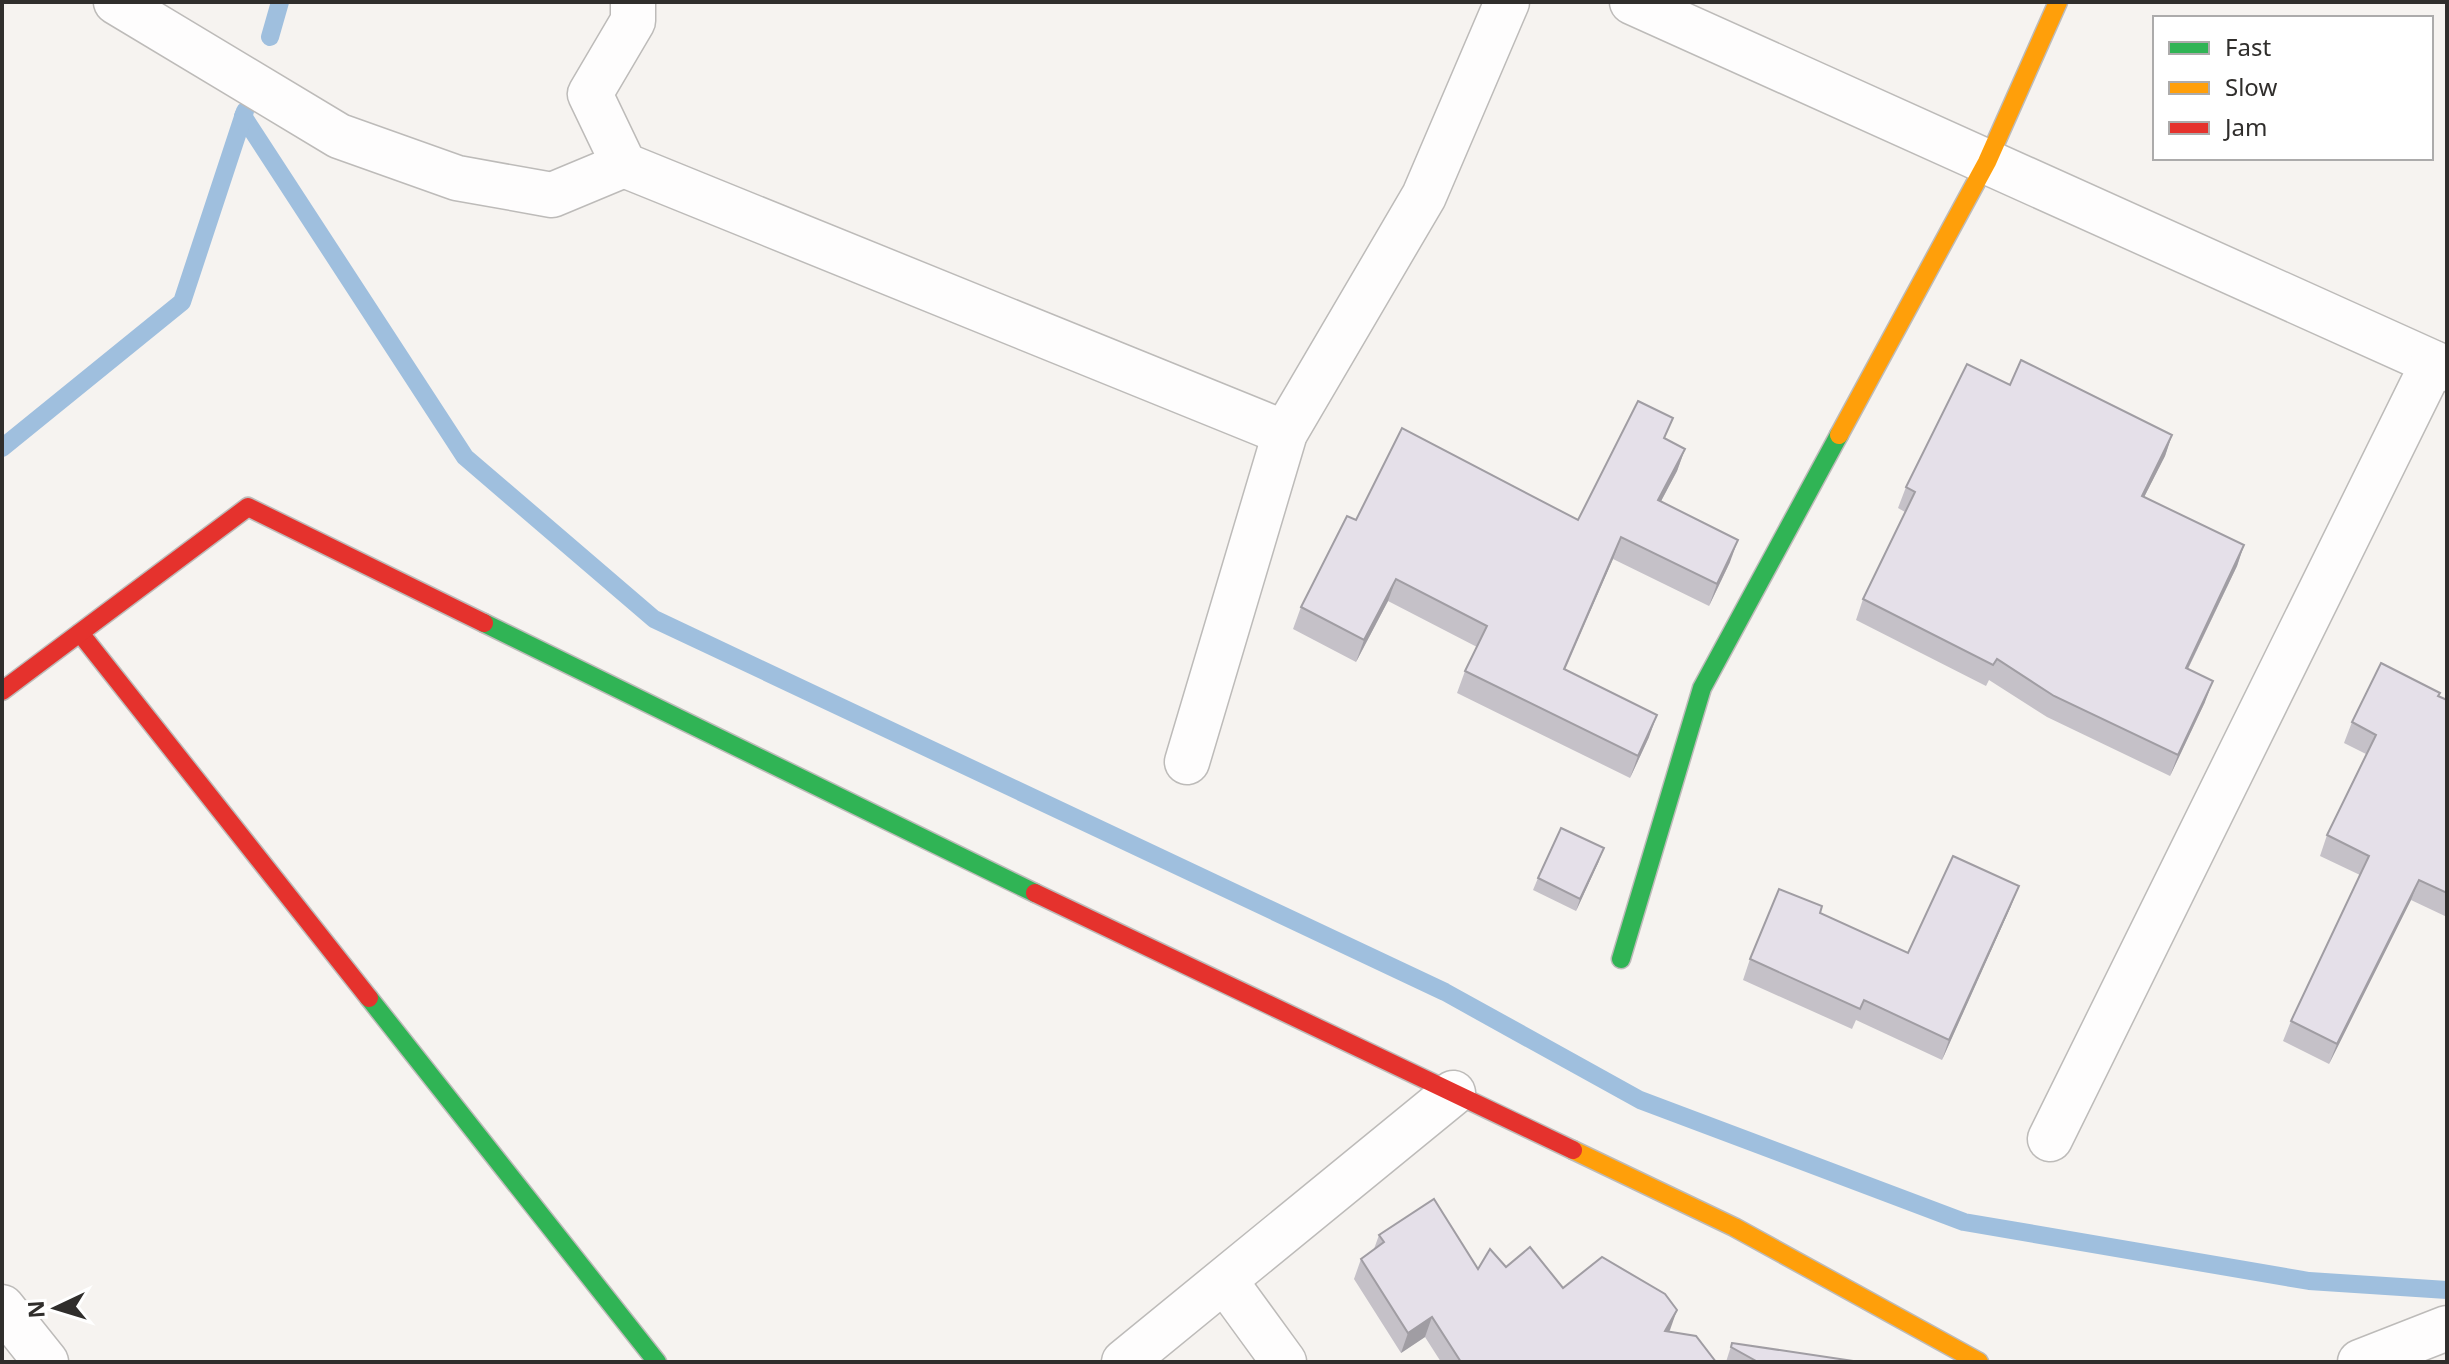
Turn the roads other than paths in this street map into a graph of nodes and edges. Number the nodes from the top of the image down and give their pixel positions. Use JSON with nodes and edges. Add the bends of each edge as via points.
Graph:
{"nodes":[{"id":1,"x":116,"y":2,"type":"edge"},
{"id":2,"x":633,"y":2,"type":"edge"},
{"id":3,"x":1507,"y":2,"type":"edge"},
{"id":4,"x":1632,"y":2,"type":"edge"},
{"id":5,"x":2058,"y":2,"type":"edge"},
{"id":6,"x":1987,"y":162,"type":"junction"},
{"id":7,"x":624,"y":165,"type":"junction"},
{"id":8,"x":2440,"y":366,"type":"edge"},
{"id":9,"x":1285,"y":433,"type":"junction"},
{"id":10,"x":80,"y":633,"type":"junction"},
{"id":11,"x":2,"y":691,"type":"edge"},
{"id":12,"x":1187,"y":762,"type":"dead end"},
{"id":13,"x":1621,"y":959,"type":"dead end"},
{"id":14,"x":1453,"y":1093,"type":"junction"},
{"id":15,"x":2050,"y":1139,"type":"dead end"},
{"id":16,"x":1225,"y":1281,"type":"junction"},
{"id":17,"x":2,"y":1307,"type":"edge"},
{"id":18,"x":2447,"y":1328,"type":"edge"},
{"id":19,"x":46,"y":1362,"type":"edge"},
{"id":20,"x":657,"y":1362,"type":"edge"},
{"id":21,"x":1124,"y":1362,"type":"edge"},
{"id":22,"x":1284,"y":1362,"type":"edge"},
{"id":23,"x":1979,"y":1362,"type":"edge"},
{"id":24,"x":2360,"y":1362,"type":"edge"}],
"edges":[{"from":1,"to":7,"type":"street","via":[[339,136],[457,178],[552,195]]},
{"from":2,"to":7,"type":"street","via":[[633,21],[590,94]]},
{"from":3,"to":9,"type":"street","via":[[1424,196]]},
{"from":4,"to":6,"type":"street"},
{"from":5,"to":6,"type":"street"},
{"from":6,"to":8,"type":"street"},
{"from":6,"to":13,"type":"street","via":[[1702,688]]},
{"from":7,"to":9,"type":"street"},
{"from":8,"to":15,"type":"street"},
{"from":9,"to":12,"type":"street"},
{"from":10,"to":11,"type":"street"},
{"from":10,"to":14,"type":"street","via":[[248,507]]},
{"from":10,"to":20,"type":"street"},
{"from":14,"to":16,"type":"street"},
{"from":14,"to":23,"type":"street","via":[[1734,1227]]},
{"from":16,"to":21,"type":"street"},
{"from":16,"to":22,"type":"street"},
{"from":17,"to":19,"type":"street"},
{"from":18,"to":24,"type":"street"}]}
